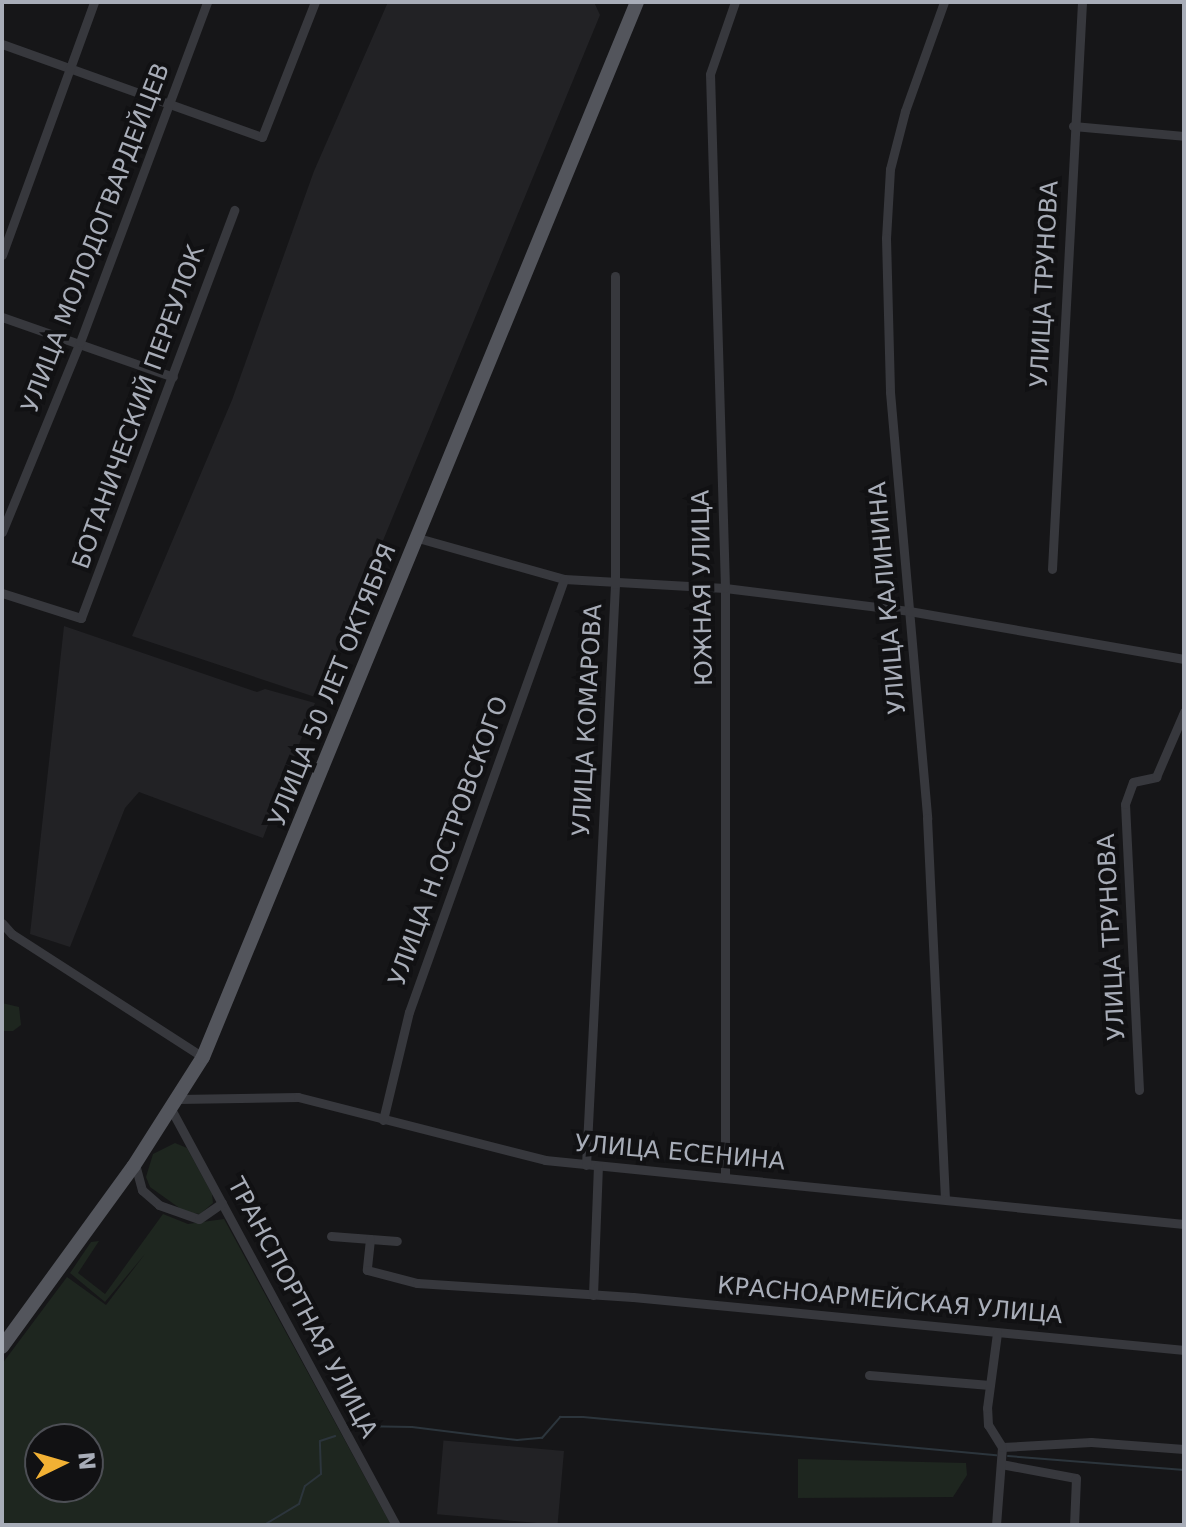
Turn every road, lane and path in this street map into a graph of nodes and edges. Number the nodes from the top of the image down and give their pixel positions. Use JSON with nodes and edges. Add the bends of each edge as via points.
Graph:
{"nodes":[{"id":1,"x":94,"y":2,"type":"edge"},
{"id":2,"x":207,"y":2,"type":"edge"},
{"id":3,"x":315,"y":2,"type":"edge"},
{"id":4,"x":637,"y":2,"type":"edge"},
{"id":5,"x":735,"y":2,"type":"edge"},
{"id":6,"x":944,"y":2,"type":"edge"},
{"id":7,"x":1082,"y":2,"type":"edge"},
{"id":8,"x":2,"y":44,"type":"edge"},
{"id":9,"x":66,"y":70,"type":"junction"},
{"id":10,"x":168,"y":107,"type":"junction"},
{"id":11,"x":1073,"y":126,"type":"junction"},
{"id":12,"x":1184,"y":136,"type":"edge"},
{"id":13,"x":234,"y":210,"type":"dead end"},
{"id":14,"x":2,"y":255,"type":"edge"},
{"id":15,"x":615,"y":276,"type":"dead end"},
{"id":16,"x":2,"y":317,"type":"edge"},
{"id":17,"x":80,"y":342,"type":"junction"},
{"id":18,"x":173,"y":377,"type":"junction"},
{"id":19,"x":2,"y":532,"type":"edge"},
{"id":20,"x":418,"y":538,"type":"junction"},
{"id":21,"x":1052,"y":569,"type":"dead end"},
{"id":22,"x":564,"y":579,"type":"junction"},
{"id":23,"x":615,"y":584,"type":"junction"},
{"id":24,"x":725,"y":588,"type":"junction"},
{"id":25,"x":2,"y":593,"type":"edge"},
{"id":26,"x":909,"y":611,"type":"junction"},
{"id":27,"x":1184,"y":659,"type":"edge"},
{"id":28,"x":1184,"y":712,"type":"edge"},
{"id":29,"x":2,"y":923,"type":"edge"},
{"id":30,"x":203,"y":1057,"type":"junction"},
{"id":31,"x":1139,"y":1090,"type":"dead end"},
{"id":32,"x":175,"y":1105,"type":"junction"},
{"id":33,"x":383,"y":1120,"type":"junction"},
{"id":34,"x":135,"y":1164,"type":"junction"},
{"id":35,"x":586,"y":1165,"type":"junction"},
{"id":36,"x":598,"y":1166,"type":"junction"},
{"id":37,"x":725,"y":1178,"type":"junction"},
{"id":38,"x":945,"y":1198,"type":"junction"},
{"id":39,"x":222,"y":1203,"type":"junction"},
{"id":40,"x":1184,"y":1224,"type":"edge"},
{"id":41,"x":331,"y":1236,"type":"dead end"},
{"id":42,"x":370,"y":1239,"type":"junction"},
{"id":43,"x":397,"y":1241,"type":"dead end"},
{"id":44,"x":593,"y":1295,"type":"junction"},
{"id":45,"x":997,"y":1333,"type":"junction"},
{"id":46,"x":2,"y":1347,"type":"edge"},
{"id":47,"x":1184,"y":1350,"type":"edge"},
{"id":48,"x":869,"y":1375,"type":"dead end"},
{"id":49,"x":990,"y":1385,"type":"junction"},
{"id":50,"x":1002,"y":1447,"type":"junction"},
{"id":51,"x":1184,"y":1449,"type":"edge"},
{"id":52,"x":1001,"y":1464,"type":"junction"},
{"id":53,"x":396,"y":1525,"type":"edge"},
{"id":54,"x":996,"y":1525,"type":"edge"},
{"id":55,"x":1073,"y":1525,"type":"edge"}],
"edges":[{"from":1,"to":9,"type":"street"},
{"from":2,"to":10,"type":"street","name":"УЛИЦА МОЛОДОГВАРДЕЙЦЕВ"},
{"from":3,"to":10,"type":"street","via":[[262,137]]},
{"from":4,"to":20,"type":"main road","name":"УЛИЦА 50 ЛЕТ ОКТЯБРЯ"},
{"from":5,"to":24,"type":"street","name":"ЮЖНАЯ УЛИЦА","via":[[710,74]]},
{"from":6,"to":26,"type":"street","name":"УЛИЦА КАЛИНИНА","via":[[890,169],[890,392]]},
{"from":7,"to":11,"type":"street","name":"УЛИЦА ТРУНОВА"},
{"from":8,"to":9,"type":"street"},
{"from":9,"to":10,"type":"street"},
{"from":9,"to":14,"type":"street"},
{"from":10,"to":17,"type":"street","name":"УЛИЦА МОЛОДОГВАРДЕЙЦЕВ"},
{"from":11,"to":12,"type":"street"},
{"from":11,"to":21,"type":"street","name":"УЛИЦА ТРУНОВА"},
{"from":13,"to":18,"type":"street","name":"БОТАНИЧЕСКИЙ ПЕРЕУЛОК"},
{"from":15,"to":23,"type":"street","name":"УЛИЦА КОМАРОВА"},
{"from":16,"to":17,"type":"street"},
{"from":17,"to":18,"type":"street"},
{"from":17,"to":19,"type":"street","name":"УЛИЦА МОЛОДОГВАРДЕЙЦЕВ"},
{"from":18,"to":25,"type":"street","name":"БОТАНИЧЕСКИЙ ПЕРЕУЛОК","via":[[81,618]]},
{"from":20,"to":22,"type":"street"},
{"from":20,"to":30,"type":"main road","name":"УЛИЦА 50 ЛЕТ ОКТЯБРЯ"},
{"from":22,"to":23,"type":"street"},
{"from":22,"to":33,"type":"street","name":"УЛИЦА Н.ОСТРОВСКОГО","via":[[409,1012]]},
{"from":23,"to":24,"type":"street"},
{"from":23,"to":35,"type":"street","name":"УЛИЦА КОМАРОВА"},
{"from":24,"to":26,"type":"street"},
{"from":24,"to":37,"type":"street","name":"ЮЖНАЯ УЛИЦА"},
{"from":26,"to":27,"type":"street"},
{"from":26,"to":38,"type":"street","name":"УЛИЦА КАЛИНИНА","via":[[927,818]]},
{"from":28,"to":31,"type":"street","name":"УЛИЦА ТРУНОВА","via":[[1156,777],[1133,782],[1125,804]]},
{"from":29,"to":30,"type":"street"},
{"from":30,"to":32,"type":"main road","name":"УЛИЦА 50 ЛЕТ ОКТЯБРЯ"},
{"from":32,"to":33,"type":"street","name":"УЛИЦА ЕСЕНИНА","via":[[298,1097]]},
{"from":32,"to":34,"type":"main road","name":"УЛИЦА 50 ЛЕТ ОКТЯБРЯ"},
{"from":32,"to":39,"type":"street","name":"ТРАНСПОРТНАЯ УЛИЦА"},
{"from":33,"to":35,"type":"street","name":"УЛИЦА ЕСЕНИНА"},
{"from":34,"to":39,"type":"street","via":[[142,1190],[159,1205],[199,1219]]},
{"from":34,"to":46,"type":"main road","name":"УЛИЦА 50 ЛЕТ ОКТЯБРЯ"},
{"from":35,"to":36,"type":"street","name":"УЛИЦА ЕСЕНИНА"},
{"from":36,"to":37,"type":"street","name":"УЛИЦА ЕСЕНИНА"},
{"from":36,"to":44,"type":"street"},
{"from":37,"to":38,"type":"street","name":"УЛИЦА ЕСЕНИНА"},
{"from":38,"to":40,"type":"street","name":"УЛИЦА ЕСЕНИНА"},
{"from":39,"to":53,"type":"street","name":"ТРАНСПОРТНАЯ УЛИЦА"},
{"from":41,"to":42,"type":"street"},
{"from":42,"to":43,"type":"street"},
{"from":42,"to":44,"type":"street","name":"КРАСНОАРМЕЙСКАЯ УЛИЦА","via":[[367,1270],[417,1283]]},
{"from":44,"to":45,"type":"street","name":"КРАСНОАРМЕЙСКАЯ УЛИЦА"},
{"from":45,"to":47,"type":"street","name":"КРАСНОАРМЕЙСКАЯ УЛИЦА"},
{"from":45,"to":49,"type":"street"},
{"from":48,"to":49,"type":"street"},
{"from":49,"to":50,"type":"street","via":[[988,1425]]},
{"from":50,"to":51,"type":"street","via":[[1091,1442]]},
{"from":50,"to":52,"type":"street"},
{"from":52,"to":54,"type":"street"},
{"from":52,"to":55,"type":"street","via":[[1076,1478]]}]}
